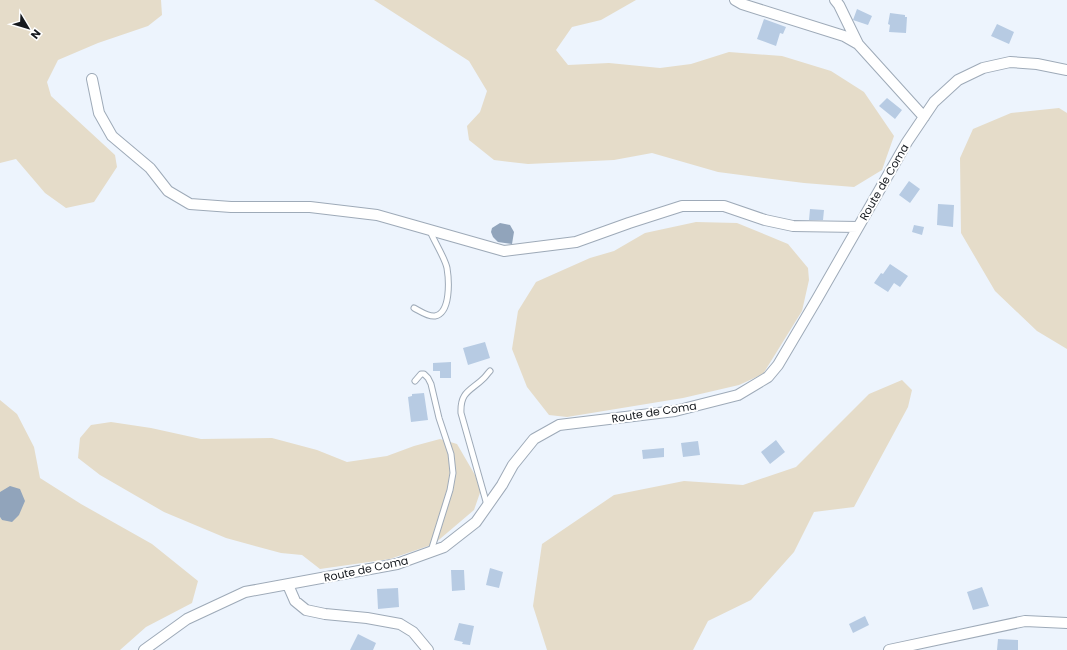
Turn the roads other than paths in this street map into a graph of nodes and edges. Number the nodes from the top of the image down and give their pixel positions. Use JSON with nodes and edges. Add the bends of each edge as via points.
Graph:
{"nodes":[{"id":1,"x":735,"y":0,"type":"edge"},
{"id":2,"x":835,"y":0,"type":"edge"},
{"id":3,"x":858,"y":44,"type":"junction"},
{"id":4,"x":1067,"y":70,"type":"edge"},
{"id":5,"x":92,"y":79,"type":"dead end"},
{"id":6,"x":924,"y":117,"type":"junction"},
{"id":7,"x":858,"y":228,"type":"junction"},
{"id":8,"x":429,"y":230,"type":"junction"},
{"id":9,"x":414,"y":308,"type":"dead end"},
{"id":10,"x":490,"y":370,"type":"dead end"},
{"id":11,"x":415,"y":381,"type":"dead end"},
{"id":12,"x":487,"y":506,"type":"junction"},
{"id":13,"x":430,"y":552,"type":"junction"},
{"id":14,"x":288,"y":584,"type":"junction"},
{"id":15,"x":1067,"y":623,"type":"edge"},
{"id":16,"x":144,"y":650,"type":"edge"},
{"id":17,"x":428,"y":650,"type":"edge"},
{"id":18,"x":889,"y":650,"type":"edge"}],
"edges":[{"from":1,"to":3,"type":"street","via":[[844,36]]},
{"from":2,"to":3,"type":"street"},
{"from":3,"to":6,"type":"street"},
{"from":4,"to":6,"type":"street","name":"Route de Coma","via":[[1010,62],[983,68],[958,80],[934,102]]},
{"from":5,"to":8,"type":"street","via":[[99,113],[112,136],[150,168],[168,191],[190,204],[310,207],[377,215]]},
{"from":6,"to":7,"type":"street","name":"Route de Coma"},
{"from":7,"to":8,"type":"street","via":[[793,226],[765,220],[724,206],[682,206],[576,242],[504,251]]},
{"from":7,"to":12,"type":"street","name":"Route de Coma","via":[[778,365],[768,377],[738,395],[675,411],[559,425],[534,439],[513,465]]},
{"from":8,"to":9,"type":"lane","via":[[446,267],[449,285],[447,301],[436,316]]},
{"from":10,"to":12,"type":"lane","via":[[471,388],[460,404]]},
{"from":11,"to":13,"type":"lane","via":[[424,374],[431,384],[451,454],[453,473]]},
{"from":12,"to":13,"type":"street","name":"Route de Coma","via":[[476,522],[460,535],[444,547]]},
{"from":13,"to":14,"type":"street","name":"Route de Coma","via":[[397,564]]},
{"from":14,"to":16,"type":"street","name":"Route de Coma","via":[[245,592],[187,619]]},
{"from":14,"to":17,"type":"street","via":[[295,601],[306,610],[400,624],[413,632]]},
{"from":15,"to":18,"type":"street","via":[[1025,621]]}]}
